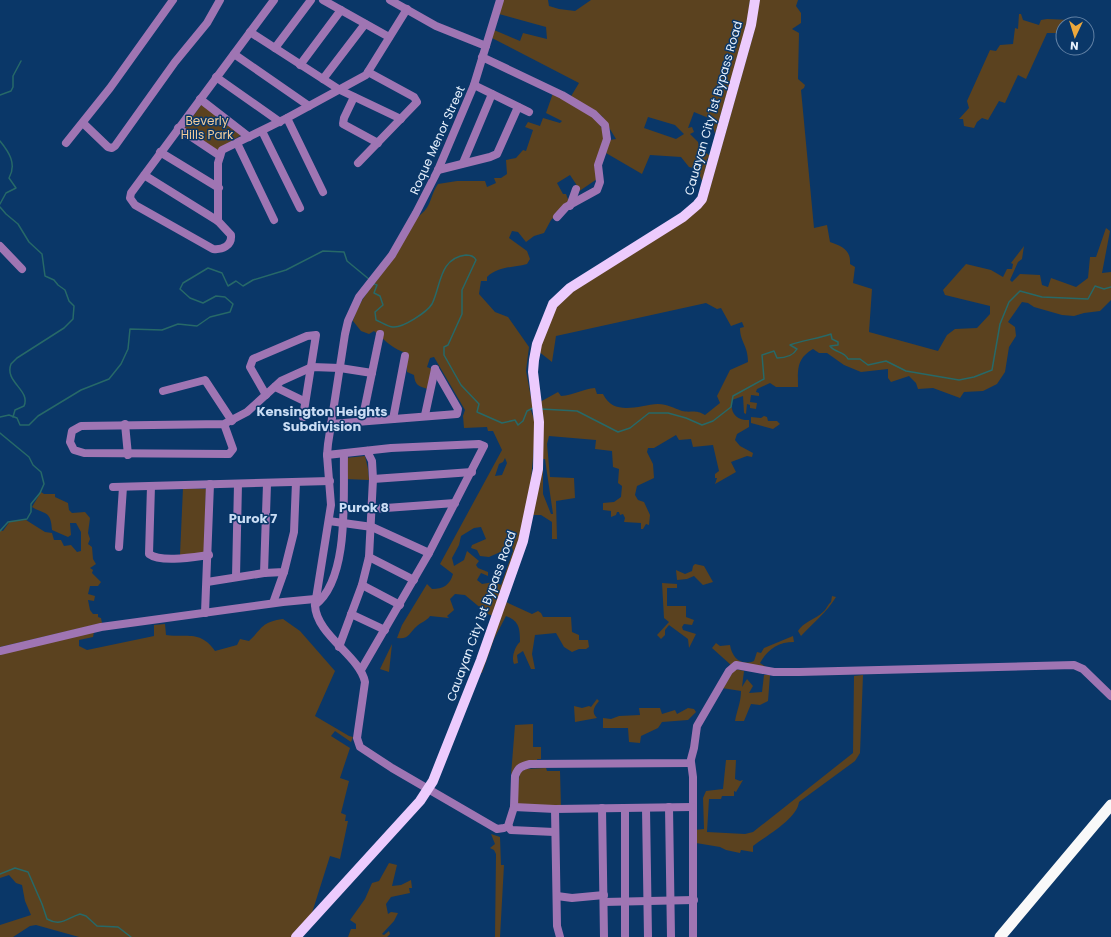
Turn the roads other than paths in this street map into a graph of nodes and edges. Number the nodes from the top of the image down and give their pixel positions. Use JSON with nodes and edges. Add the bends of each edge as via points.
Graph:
{"nodes":[{"id":1,"x":173,"y":0,"type":"edge"},
{"id":2,"x":220,"y":0,"type":"edge"},
{"id":3,"x":274,"y":0,"type":"edge"},
{"id":4,"x":312,"y":0,"type":"edge"},
{"id":5,"x":323,"y":0,"type":"edge"},
{"id":6,"x":390,"y":0,"type":"edge"},
{"id":7,"x":500,"y":0,"type":"edge"},
{"id":8,"x":755,"y":0,"type":"edge"},
{"id":9,"x":406,"y":9,"type":"junction"},
{"id":10,"x":341,"y":10,"type":"junction"},
{"id":11,"x":365,"y":24,"type":"junction"},
{"id":12,"x":250,"y":32,"type":"junction"},
{"id":13,"x":389,"y":37,"type":"junction"},
{"id":14,"x":486,"y":46,"type":"junction"},
{"id":15,"x":275,"y":48,"type":"junction"},
{"id":16,"x":234,"y":54,"type":"junction"},
{"id":17,"x":482,"y":57,"type":"junction"},
{"id":18,"x":300,"y":65,"type":"junction"},
{"id":19,"x":368,"y":72,"type":"junction"},
{"id":20,"x":216,"y":77,"type":"junction"},
{"id":21,"x":323,"y":79,"type":"junction"},
{"id":22,"x":474,"y":85,"type":"junction"},
{"id":23,"x":340,"y":90,"type":"junction"},
{"id":24,"x":492,"y":94,"type":"junction"},
{"id":25,"x":354,"y":97,"type":"junction"},
{"id":26,"x":200,"y":99,"type":"junction"},
{"id":27,"x":309,"y":106,"type":"junction"},
{"id":28,"x":518,"y":107,"type":"junction"},
{"id":29,"x":529,"y":112,"type":"dead end"},
{"id":30,"x":401,"y":119,"type":"junction"},
{"id":31,"x":283,"y":120,"type":"junction"},
{"id":32,"x":83,"y":123,"type":"junction"},
{"id":33,"x":178,"y":128,"type":"junction"},
{"id":34,"x":262,"y":131,"type":"junction"},
{"id":35,"x":249,"y":137,"type":"junction"},
{"id":36,"x":237,"y":143,"type":"junction"},
{"id":37,"x":378,"y":143,"type":"junction"},
{"id":38,"x":66,"y":144,"type":"dead end"},
{"id":39,"x":160,"y":152,"type":"junction"},
{"id":40,"x":220,"y":156,"type":"junction"},
{"id":41,"x":358,"y":163,"type":"dead end"},
{"id":42,"x":463,"y":163,"type":"junction"},
{"id":43,"x":438,"y":170,"type":"junction"},
{"id":44,"x":144,"y":175,"type":"junction"},
{"id":45,"x":219,"y":188,"type":"junction"},
{"id":46,"x":576,"y":189,"type":"dead end"},
{"id":47,"x":323,"y":192,"type":"dead end"},
{"id":48,"x":570,"y":206,"type":"junction"},
{"id":49,"x":300,"y":208,"type":"dead end"},
{"id":50,"x":557,"y":217,"type":"dead end"},
{"id":51,"x":274,"y":220,"type":"dead end"},
{"id":52,"x":218,"y":221,"type":"junction"},
{"id":53,"x":0,"y":246,"type":"edge"},
{"id":54,"x":22,"y":269,"type":"dead end"},
{"id":55,"x":380,"y":334,"type":"dead end"},
{"id":56,"x":405,"y":356,"type":"dead end"},
{"id":57,"x":312,"y":367,"type":"junction"},
{"id":58,"x":340,"y":368,"type":"junction"},
{"id":59,"x":372,"y":373,"type":"junction"},
{"id":60,"x":275,"y":387,"type":"junction"},
{"id":61,"x":163,"y":391,"type":"dead end"},
{"id":62,"x":266,"y":396,"type":"junction"},
{"id":63,"x":304,"y":401,"type":"junction"},
{"id":64,"x":425,"y":415,"type":"junction"},
{"id":65,"x":303,"y":417,"type":"dead end"},
{"id":66,"x":394,"y":419,"type":"junction"},
{"id":67,"x":232,"y":420,"type":"junction"},
{"id":68,"x":362,"y":421,"type":"junction"},
{"id":69,"x":125,"y":424,"type":"junction"},
{"id":70,"x":224,"y":424,"type":"junction"},
{"id":71,"x":331,"y":424,"type":"junction"},
{"id":72,"x":367,"y":451,"type":"junction"},
{"id":73,"x":344,"y":454,"type":"junction"},
{"id":74,"x":128,"y":455,"type":"junction"},
{"id":75,"x":327,"y":455,"type":"junction"},
{"id":76,"x":472,"y":472,"type":"junction"},
{"id":77,"x":373,"y":479,"type":"junction"},
{"id":78,"x":330,"y":481,"type":"junction"},
{"id":79,"x":296,"y":482,"type":"junction"},
{"id":80,"x":210,"y":484,"type":"junction"},
{"id":81,"x":238,"y":484,"type":"junction"},
{"id":82,"x":267,"y":484,"type":"junction"},
{"id":83,"x":151,"y":486,"type":"junction"},
{"id":84,"x":113,"y":487,"type":"dead end"},
{"id":85,"x":123,"y":487,"type":"junction"},
{"id":86,"x":455,"y":503,"type":"junction"},
{"id":87,"x":372,"y":509,"type":"junction"},
{"id":88,"x":329,"y":521,"type":"junction"},
{"id":89,"x":343,"y":523,"type":"junction"},
{"id":90,"x":372,"y":527,"type":"junction"},
{"id":91,"x":119,"y":547,"type":"dead end"},
{"id":92,"x":429,"y":553,"type":"junction"},
{"id":93,"x":209,"y":556,"type":"junction"},
{"id":94,"x":369,"y":557,"type":"junction"},
{"id":95,"x":284,"y":572,"type":"junction"},
{"id":96,"x":264,"y":573,"type":"junction"},
{"id":97,"x":236,"y":577,"type":"junction"},
{"id":98,"x":414,"y":580,"type":"junction"},
{"id":99,"x":207,"y":582,"type":"junction"},
{"id":100,"x":362,"y":585,"type":"junction"},
{"id":101,"x":315,"y":602,"type":"junction"},
{"id":102,"x":273,"y":603,"type":"junction"},
{"id":103,"x":400,"y":605,"type":"junction"},
{"id":104,"x":205,"y":613,"type":"junction"},
{"id":105,"x":351,"y":614,"type":"junction"},
{"id":106,"x":385,"y":630,"type":"junction"},
{"id":107,"x":338,"y":647,"type":"junction"},
{"id":108,"x":0,"y":651,"type":"edge"},
{"id":109,"x":361,"y":670,"type":"junction"},
{"id":110,"x":1111,"y":696,"type":"edge"},
{"id":111,"x":690,"y":762,"type":"junction"},
{"id":112,"x":429,"y":789,"type":"junction"},
{"id":113,"x":1111,"y":805,"type":"edge"},
{"id":114,"x":692,"y":806,"type":"junction"},
{"id":115,"x":514,"y":807,"type":"junction"},
{"id":116,"x":669,"y":807,"type":"junction"},
{"id":117,"x":602,"y":808,"type":"junction"},
{"id":118,"x":624,"y":808,"type":"junction"},
{"id":119,"x":646,"y":808,"type":"junction"},
{"id":120,"x":555,"y":809,"type":"junction"},
{"id":121,"x":508,"y":826,"type":"junction"},
{"id":122,"x":554,"y":832,"type":"junction"},
{"id":123,"x":557,"y":896,"type":"junction"},
{"id":124,"x":604,"y":899,"type":"junction"},
{"id":125,"x":671,"y":900,"type":"junction"},
{"id":126,"x":694,"y":900,"type":"junction"},
{"id":127,"x":625,"y":901,"type":"junction"},
{"id":128,"x":649,"y":901,"type":"junction"},
{"id":129,"x":296,"y":937,"type":"edge"},
{"id":130,"x":560,"y":937,"type":"edge"},
{"id":131,"x":604,"y":937,"type":"edge"},
{"id":132,"x":625,"y":937,"type":"edge"},
{"id":133,"x":648,"y":937,"type":"edge"},
{"id":134,"x":671,"y":937,"type":"edge"},
{"id":135,"x":693,"y":937,"type":"edge"},
{"id":136,"x":1000,"y":937,"type":"edge"}],
"edges":[{"from":1,"to":32,"type":"street"},
{"from":2,"to":32,"type":"street","via":[[207,23],[116,146],[108,147]]},
{"from":3,"to":12,"type":"street"},
{"from":4,"to":15,"type":"street"},
{"from":5,"to":10,"type":"street"},
{"from":6,"to":9,"type":"street"},
{"from":7,"to":14,"type":"street","name":"Roque Menor Street"},
{"from":8,"to":112,"type":"main road","name":"Cauayan City 1st Bypass Road","via":[[751,25],[702,198],[683,217],[570,288],[553,304],[537,344],[534,372],[538,410],[538,469],[523,541]]},
{"from":9,"to":13,"type":"street"},
{"from":9,"to":14,"type":"street","via":[[436,26]]},
{"from":10,"to":11,"type":"street"},
{"from":10,"to":18,"type":"street"},
{"from":11,"to":13,"type":"street"},
{"from":11,"to":21,"type":"street"},
{"from":12,"to":15,"type":"street"},
{"from":12,"to":16,"type":"street"},
{"from":13,"to":19,"type":"street"},
{"from":14,"to":17,"type":"street","name":"Roque Menor Street"},
{"from":15,"to":18,"type":"street"},
{"from":16,"to":20,"type":"street"},
{"from":16,"to":27,"type":"street"},
{"from":17,"to":22,"type":"street","name":"Roque Menor Street"},
{"from":17,"to":48,"type":"street","via":[[562,95],[594,114],[605,125],[607,138],[598,166],[600,182],[596,190]]},
{"from":18,"to":21,"type":"street"},
{"from":19,"to":23,"type":"street"},
{"from":19,"to":30,"type":"street","via":[[416,98],[416,105]]},
{"from":20,"to":26,"type":"street"},
{"from":20,"to":31,"type":"street"},
{"from":21,"to":23,"type":"street"},
{"from":22,"to":24,"type":"street"},
{"from":22,"to":43,"type":"street","name":"Roque Menor Street"},
{"from":23,"to":25,"type":"street"},
{"from":23,"to":27,"type":"street"},
{"from":24,"to":28,"type":"street"},
{"from":24,"to":42,"type":"street"},
{"from":25,"to":30,"type":"street"},
{"from":25,"to":37,"type":"street","via":[[343,124]]},
{"from":26,"to":33,"type":"street"},
{"from":26,"to":35,"type":"street"},
{"from":27,"to":31,"type":"street"},
{"from":28,"to":29,"type":"street"},
{"from":28,"to":42,"type":"street","via":[[497,154]]},
{"from":30,"to":37,"type":"street"},
{"from":31,"to":34,"type":"street"},
{"from":31,"to":47,"type":"street"},
{"from":32,"to":38,"type":"street"},
{"from":33,"to":39,"type":"street"},
{"from":33,"to":40,"type":"street"},
{"from":34,"to":35,"type":"street"},
{"from":34,"to":49,"type":"street"},
{"from":35,"to":36,"type":"street"},
{"from":36,"to":40,"type":"street","via":[[225,148]]},
{"from":36,"to":51,"type":"street"},
{"from":37,"to":41,"type":"street"},
{"from":39,"to":44,"type":"street"},
{"from":39,"to":45,"type":"street"},
{"from":40,"to":45,"type":"street"},
{"from":42,"to":43,"type":"street"},
{"from":43,"to":58,"type":"street","name":"Roque Menor Street","via":[[387,261],[359,297],[348,321]]},
{"from":44,"to":52,"type":"street"},
{"from":44,"to":52,"type":"street","via":[[131,193],[130,198],[135,205],[218,250],[228,244],[231,238]]},
{"from":45,"to":52,"type":"street"},
{"from":46,"to":48,"type":"street"},
{"from":48,"to":50,"type":"street"},
{"from":53,"to":54,"type":"street"},
{"from":55,"to":59,"type":"street"},
{"from":56,"to":66,"type":"street"},
{"from":57,"to":58,"type":"street"},
{"from":57,"to":60,"type":"street","via":[[291,375]]},
{"from":57,"to":62,"type":"street","via":[[317,338],[314,335],[252,359],[250,367]]},
{"from":57,"to":63,"type":"street"},
{"from":58,"to":59,"type":"street"},
{"from":58,"to":71,"type":"street","name":"Roque Menor Street"},
{"from":59,"to":68,"type":"street"},
{"from":60,"to":62,"type":"street"},
{"from":60,"to":63,"type":"street"},
{"from":61,"to":67,"type":"street","via":[[205,380]]},
{"from":62,"to":67,"type":"street","via":[[247,412]]},
{"from":63,"to":65,"type":"street"},
{"from":64,"to":64,"type":"street","via":[[428,400],[435,369],[459,411],[455,414]]},
{"from":64,"to":66,"type":"street"},
{"from":66,"to":68,"type":"street"},
{"from":67,"to":70,"type":"street"},
{"from":68,"to":71,"type":"street"},
{"from":69,"to":70,"type":"street"},
{"from":69,"to":74,"type":"street"},
{"from":69,"to":74,"type":"street","via":[[75,427],[70,434],[70,442],[72,448],[79,452]]},
{"from":70,"to":74,"type":"street","via":[[233,449],[231,453]]},
{"from":71,"to":75,"type":"street","name":"Roque Menor Street"},
{"from":72,"to":73,"type":"street"},
{"from":72,"to":76,"type":"street","via":[[482,444],[484,447]]},
{"from":72,"to":77,"type":"street","via":[[372,461]]},
{"from":73,"to":75,"type":"street"},
{"from":73,"to":89,"type":"street"},
{"from":75,"to":78,"type":"street","name":"Roque Menor Street"},
{"from":76,"to":77,"type":"street"},
{"from":76,"to":86,"type":"street"},
{"from":77,"to":87,"type":"street"},
{"from":78,"to":79,"type":"street"},
{"from":78,"to":88,"type":"street","name":"Roque Menor Street"},
{"from":79,"to":82,"type":"street"},
{"from":79,"to":95,"type":"street","via":[[294,532]]},
{"from":80,"to":81,"type":"street"},
{"from":80,"to":83,"type":"street"},
{"from":80,"to":93,"type":"street"},
{"from":81,"to":82,"type":"street"},
{"from":81,"to":97,"type":"street"},
{"from":82,"to":96,"type":"street"},
{"from":83,"to":85,"type":"street"},
{"from":83,"to":93,"type":"street","via":[[149,554],[165,559]]},
{"from":84,"to":85,"type":"street"},
{"from":85,"to":91,"type":"street"},
{"from":86,"to":87,"type":"street"},
{"from":86,"to":92,"type":"street"},
{"from":87,"to":90,"type":"street"},
{"from":88,"to":89,"type":"street"},
{"from":88,"to":101,"type":"street","name":"Roque Menor Street"},
{"from":89,"to":90,"type":"street"},
{"from":89,"to":101,"type":"street","via":[[336,568],[326,595]]},
{"from":90,"to":92,"type":"street"},
{"from":90,"to":94,"type":"street"},
{"from":92,"to":98,"type":"street"},
{"from":93,"to":99,"type":"street"},
{"from":94,"to":98,"type":"street"},
{"from":94,"to":100,"type":"street"},
{"from":95,"to":96,"type":"street"},
{"from":95,"to":102,"type":"street"},
{"from":96,"to":97,"type":"street"},
{"from":97,"to":99,"type":"street"},
{"from":98,"to":103,"type":"street"},
{"from":99,"to":104,"type":"street"},
{"from":100,"to":103,"type":"street"},
{"from":100,"to":105,"type":"street"},
{"from":101,"to":102,"type":"street"},
{"from":101,"to":107,"type":"street","via":[[316,614]]},
{"from":102,"to":104,"type":"street"},
{"from":103,"to":106,"type":"street"},
{"from":104,"to":108,"type":"street","via":[[101,627]]},
{"from":105,"to":106,"type":"street"},
{"from":105,"to":107,"type":"street"},
{"from":106,"to":109,"type":"street"},
{"from":107,"to":109,"type":"street"},
{"from":109,"to":112,"type":"street","via":[[365,682],[358,745]]},
{"from":110,"to":111,"type":"street","via":[[1074,665],[799,672],[770,671],[736,665],[729,671],[696,726]]},
{"from":111,"to":114,"type":"street","via":[[693,777]]},
{"from":111,"to":115,"type":"street","via":[[530,764],[517,770]]},
{"from":112,"to":121,"type":"street","via":[[496,829]]},
{"from":112,"to":129,"type":"main road","name":"Cauayan City 1st Bypass Road"},
{"from":113,"to":136,"type":"highway"},
{"from":114,"to":116,"type":"street"},
{"from":114,"to":126,"type":"street"},
{"from":115,"to":120,"type":"street"},
{"from":115,"to":121,"type":"street"},
{"from":116,"to":119,"type":"street"},
{"from":116,"to":125,"type":"street"},
{"from":117,"to":118,"type":"street"},
{"from":117,"to":120,"type":"street"},
{"from":117,"to":124,"type":"street"},
{"from":118,"to":119,"type":"street"},
{"from":118,"to":127,"type":"street"},
{"from":119,"to":128,"type":"street"},
{"from":120,"to":122,"type":"street"},
{"from":121,"to":122,"type":"street","via":[[511,830]]},
{"from":122,"to":123,"type":"street"},
{"from":123,"to":124,"type":"street"},
{"from":123,"to":130,"type":"street","via":[[557,926]]},
{"from":124,"to":127,"type":"street"},
{"from":124,"to":131,"type":"street"},
{"from":125,"to":126,"type":"street"},
{"from":125,"to":128,"type":"street"},
{"from":125,"to":134,"type":"street"},
{"from":126,"to":135,"type":"street"},
{"from":127,"to":128,"type":"street"},
{"from":127,"to":132,"type":"street"},
{"from":128,"to":133,"type":"street"}]}
